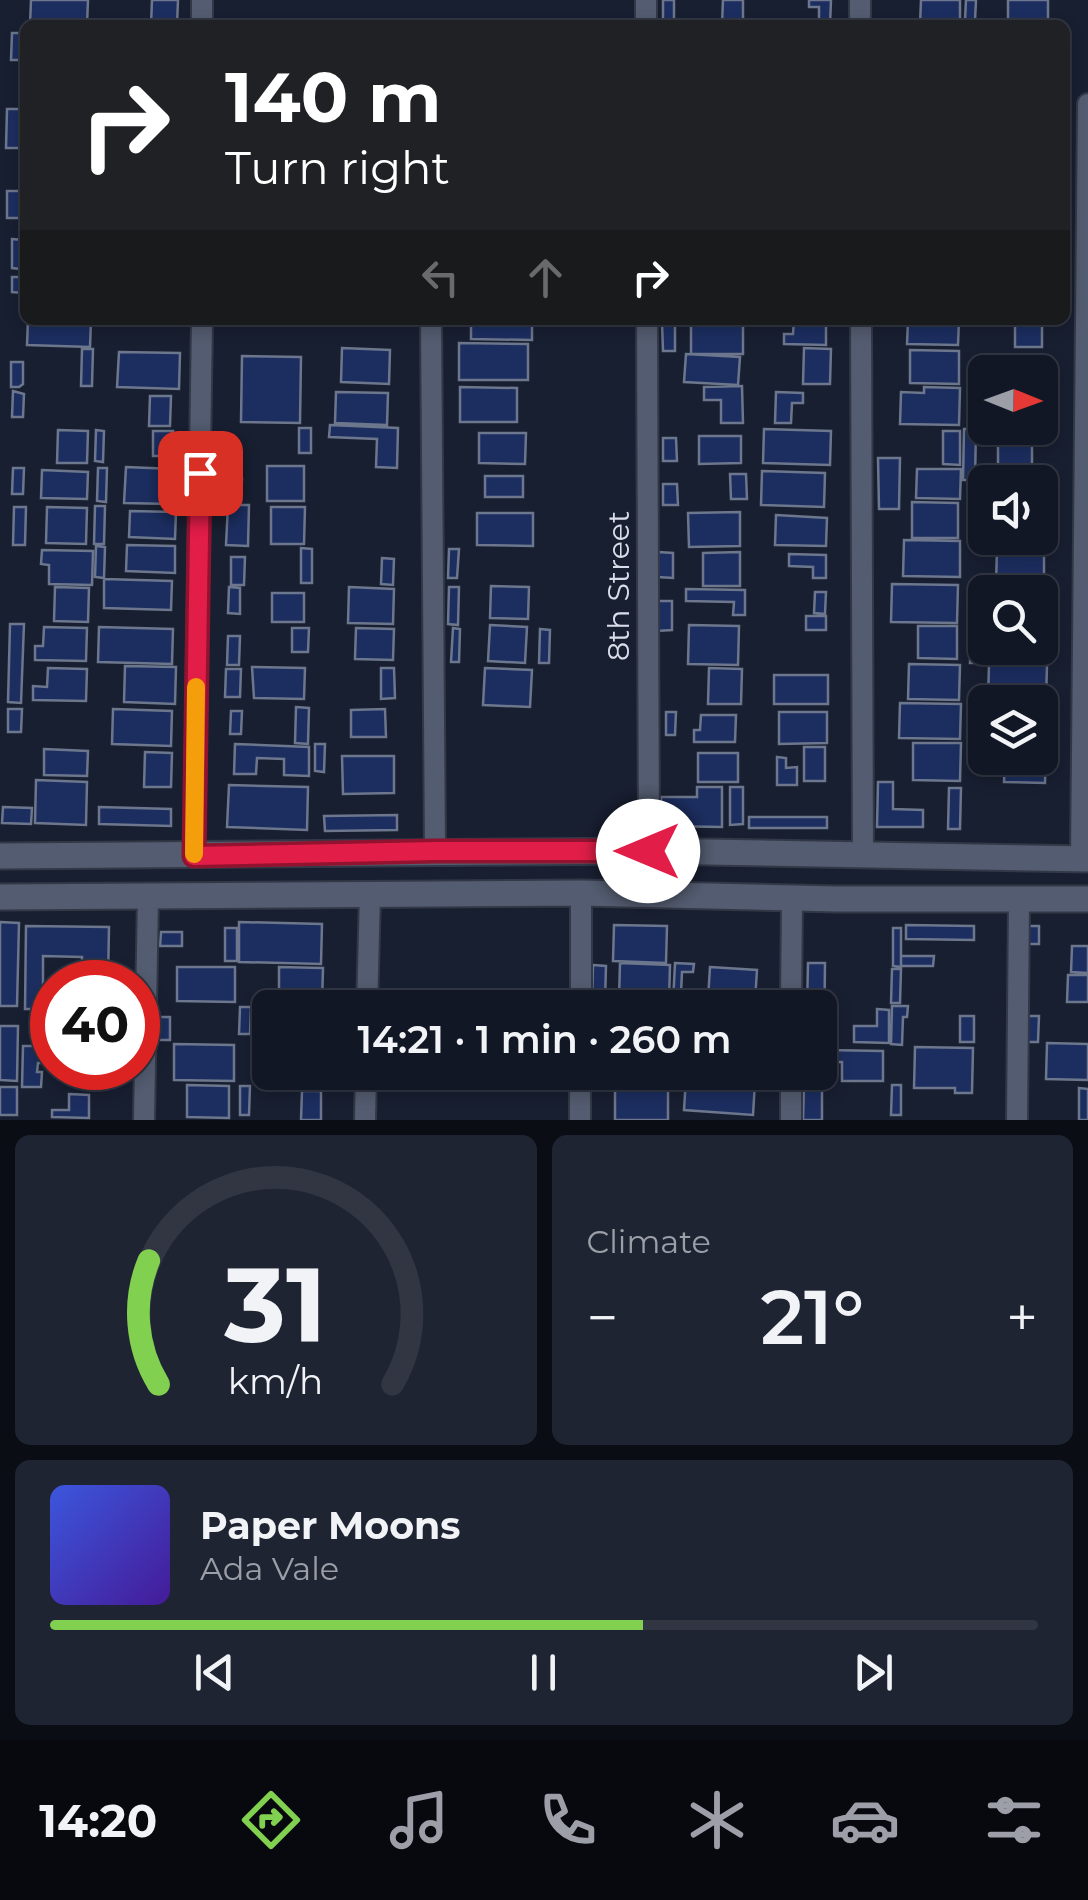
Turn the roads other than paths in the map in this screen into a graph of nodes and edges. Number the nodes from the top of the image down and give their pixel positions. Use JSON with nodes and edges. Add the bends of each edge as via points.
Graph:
{"nodes":[{"id":1,"x":1088,"y":104,"type":"edge"},
{"id":2,"x":202,"y":325,"type":"edge"},
{"id":3,"x":432,"y":325,"type":"edge"},
{"id":4,"x":646,"y":325,"type":"edge"},
{"id":5,"x":861,"y":325,"type":"edge"},
{"id":6,"x":435,"y":851,"type":"junction"},
{"id":7,"x":648,"y":851,"type":"junction"},
{"id":8,"x":0,"y":856,"type":"edge"},
{"id":9,"x":194,"y":856,"type":"junction"},
{"id":10,"x":863,"y":856,"type":"junction"},
{"id":11,"x":1084,"y":859,"type":"edge"},
{"id":12,"x":582,"y":893,"type":"junction"},
{"id":13,"x":370,"y":894,"type":"junction"},
{"id":14,"x":148,"y":896,"type":"junction"},
{"id":15,"x":0,"y":897,"type":"edge"},
{"id":16,"x":792,"y":897,"type":"junction"},
{"id":17,"x":1088,"y":900,"type":"edge"},
{"id":18,"x":1019,"y":901,"type":"junction"},
{"id":19,"x":367,"y":990,"type":"edge"},
{"id":20,"x":581,"y":990,"type":"edge"},
{"id":21,"x":791,"y":990,"type":"edge"},
{"id":22,"x":366,"y":1090,"type":"edge"},
{"id":23,"x":580,"y":1090,"type":"edge"},
{"id":24,"x":791,"y":1090,"type":"edge"},
{"id":25,"x":144,"y":1120,"type":"edge"},
{"id":26,"x":365,"y":1120,"type":"edge"},
{"id":27,"x":580,"y":1120,"type":"edge"},
{"id":28,"x":791,"y":1120,"type":"edge"},
{"id":29,"x":1018,"y":1120,"type":"edge"}],
"edges":[{"from":1,"to":11,"type":"street"},
{"from":2,"to":9,"type":"street"},
{"from":3,"to":6,"type":"street"},
{"from":4,"to":7,"type":"street","name":"8th Street"},
{"from":5,"to":10,"type":"street"},
{"from":6,"to":7,"type":"street"},
{"from":6,"to":9,"type":"street"},
{"from":7,"to":10,"type":"street"},
{"from":8,"to":9,"type":"street"},
{"from":10,"to":11,"type":"street"},
{"from":12,"to":13,"type":"street"},
{"from":12,"to":16,"type":"street"},
{"from":12,"to":20,"type":"street"},
{"from":13,"to":14,"type":"street"},
{"from":13,"to":19,"type":"street"},
{"from":14,"to":15,"type":"street"},
{"from":14,"to":25,"type":"street"},
{"from":16,"to":18,"type":"street"},
{"from":16,"to":21,"type":"street"},
{"from":17,"to":18,"type":"street"},
{"from":18,"to":29,"type":"street"},
{"from":22,"to":26,"type":"street"},
{"from":23,"to":27,"type":"street"},
{"from":24,"to":28,"type":"street"}]}
